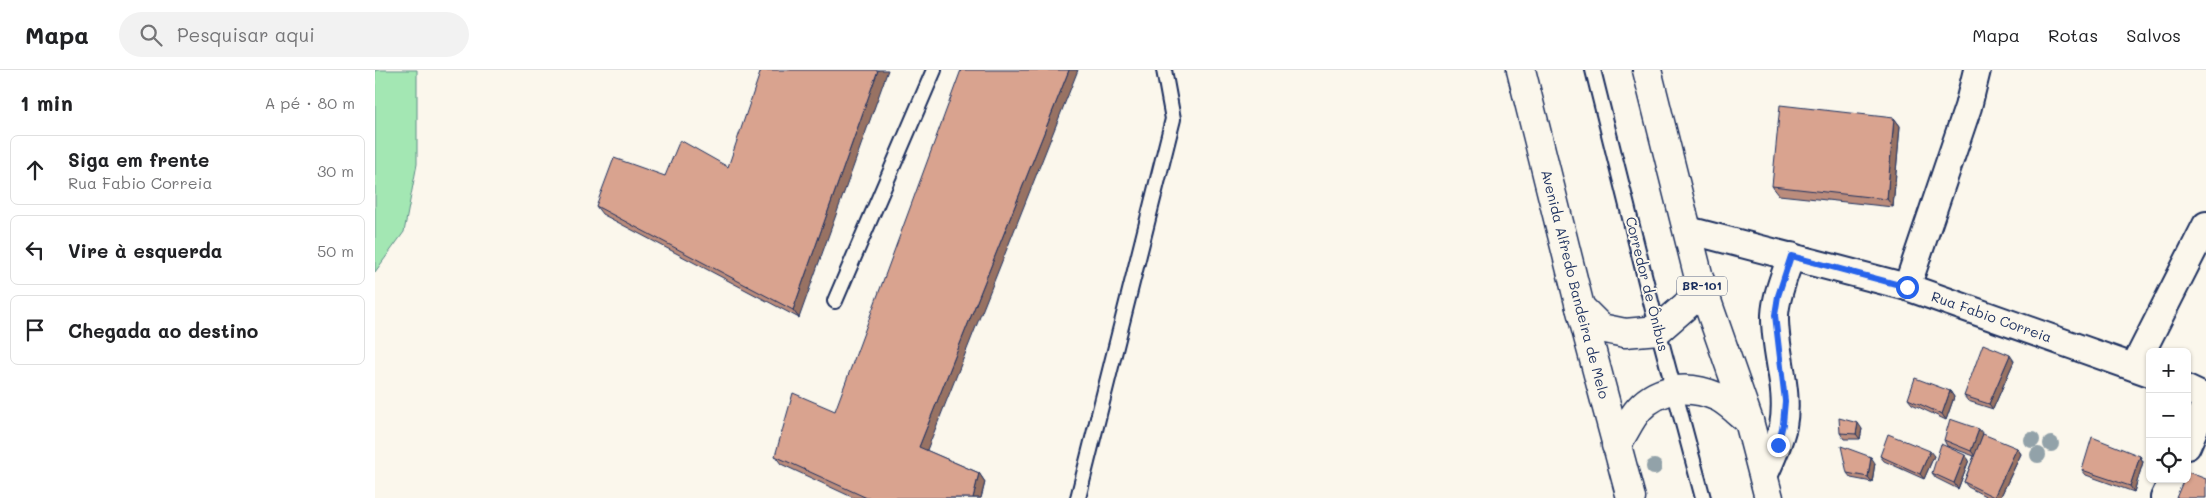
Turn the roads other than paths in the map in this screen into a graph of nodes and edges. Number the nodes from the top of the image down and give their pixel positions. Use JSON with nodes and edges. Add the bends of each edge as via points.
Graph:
{"nodes":[{"id":1,"x":935,"y":70,"type":"edge"},
{"id":2,"x":1164,"y":70,"type":"edge"},
{"id":3,"x":1521,"y":70,"type":"edge"},
{"id":4,"x":1593,"y":70,"type":"edge"},
{"id":5,"x":1647,"y":70,"type":"edge"},
{"id":6,"x":1977,"y":70,"type":"edge"},
{"id":7,"x":2206,"y":225,"type":"edge"},
{"id":8,"x":1688,"y":230,"type":"junction"},
{"id":9,"x":1791,"y":256,"type":"junction"},
{"id":10,"x":1699,"y":278,"type":"junction"},
{"id":11,"x":1907,"y":287,"type":"junction"},
{"id":12,"x":835,"y":301,"type":"dead end"},
{"id":13,"x":1580,"y":307,"type":"junction"},
{"id":14,"x":1657,"y":330,"type":"junction"},
{"id":15,"x":2142,"y":370,"type":"edge"},
{"id":16,"x":1674,"y":389,"type":"junction"},
{"id":17,"x":2191,"y":392,"type":"edge"},
{"id":18,"x":2206,"y":398,"type":"edge"},
{"id":19,"x":2206,"y":402,"type":"edge"},
{"id":20,"x":1749,"y":420,"type":"junction"},
{"id":21,"x":2190,"y":438,"type":"edge"},
{"id":22,"x":1617,"y":445,"type":"junction"},
{"id":23,"x":2171,"y":483,"type":"edge"},
{"id":24,"x":1766,"y":487,"type":"edge"},
{"id":25,"x":1078,"y":498,"type":"edge"},
{"id":26,"x":1631,"y":498,"type":"edge"},
{"id":27,"x":1703,"y":498,"type":"edge"},
{"id":28,"x":2164,"y":498,"type":"edge"}],
"edges":[{"from":1,"to":12,"type":"lane"},
{"from":2,"to":25,"type":"lane","via":[[1173,119]]},
{"from":3,"to":13,"type":"highway","name":"Avenida Alfredo Bandeira de Melo"},
{"from":4,"to":14,"type":"lane","name":"Corredor de Ônibus"},
{"from":5,"to":8,"type":"highway","number":"BR-101"},
{"from":6,"to":11,"type":"street","via":[[1968,107]]},
{"from":7,"to":15,"type":"street"},
{"from":8,"to":9,"type":"street","name":"Rua Fabio Correia"},
{"from":8,"to":10,"type":"highway","number":"BR-101"},
{"from":9,"to":11,"type":"street","name":"Rua Fabio Correia"},
{"from":9,"to":24,"type":"street","via":[[1775,315],[1785,401],[1783,424]]},
{"from":10,"to":14,"type":"highway","via":[[1689,303]]},
{"from":10,"to":20,"type":"highway","number":"BR-101"},
{"from":11,"to":15,"type":"street","name":"Rua Fabio Correia"},
{"from":13,"to":14,"type":"highway","via":[[1601,328],[1625,333]]},
{"from":13,"to":22,"type":"highway","name":"Avenida Alfredo Bandeira de Melo"},
{"from":14,"to":16,"type":"lane","name":"Corredor de Ônibus"},
{"from":16,"to":20,"type":"highway","via":[[1696,390],[1719,398]]},
{"from":16,"to":22,"type":"highway","via":[[1654,396],[1639,410]]},
{"from":16,"to":27,"type":"lane","name":"Corredor de Ônibus"},
{"from":17,"to":18,"type":"street"},
{"from":19,"to":21,"type":"street"},
{"from":20,"to":24,"type":"highway","number":"BR-101"},
{"from":22,"to":26,"type":"highway","name":"Avenida Alfredo Bandeira de Melo"},
{"from":23,"to":28,"type":"street"}]}
